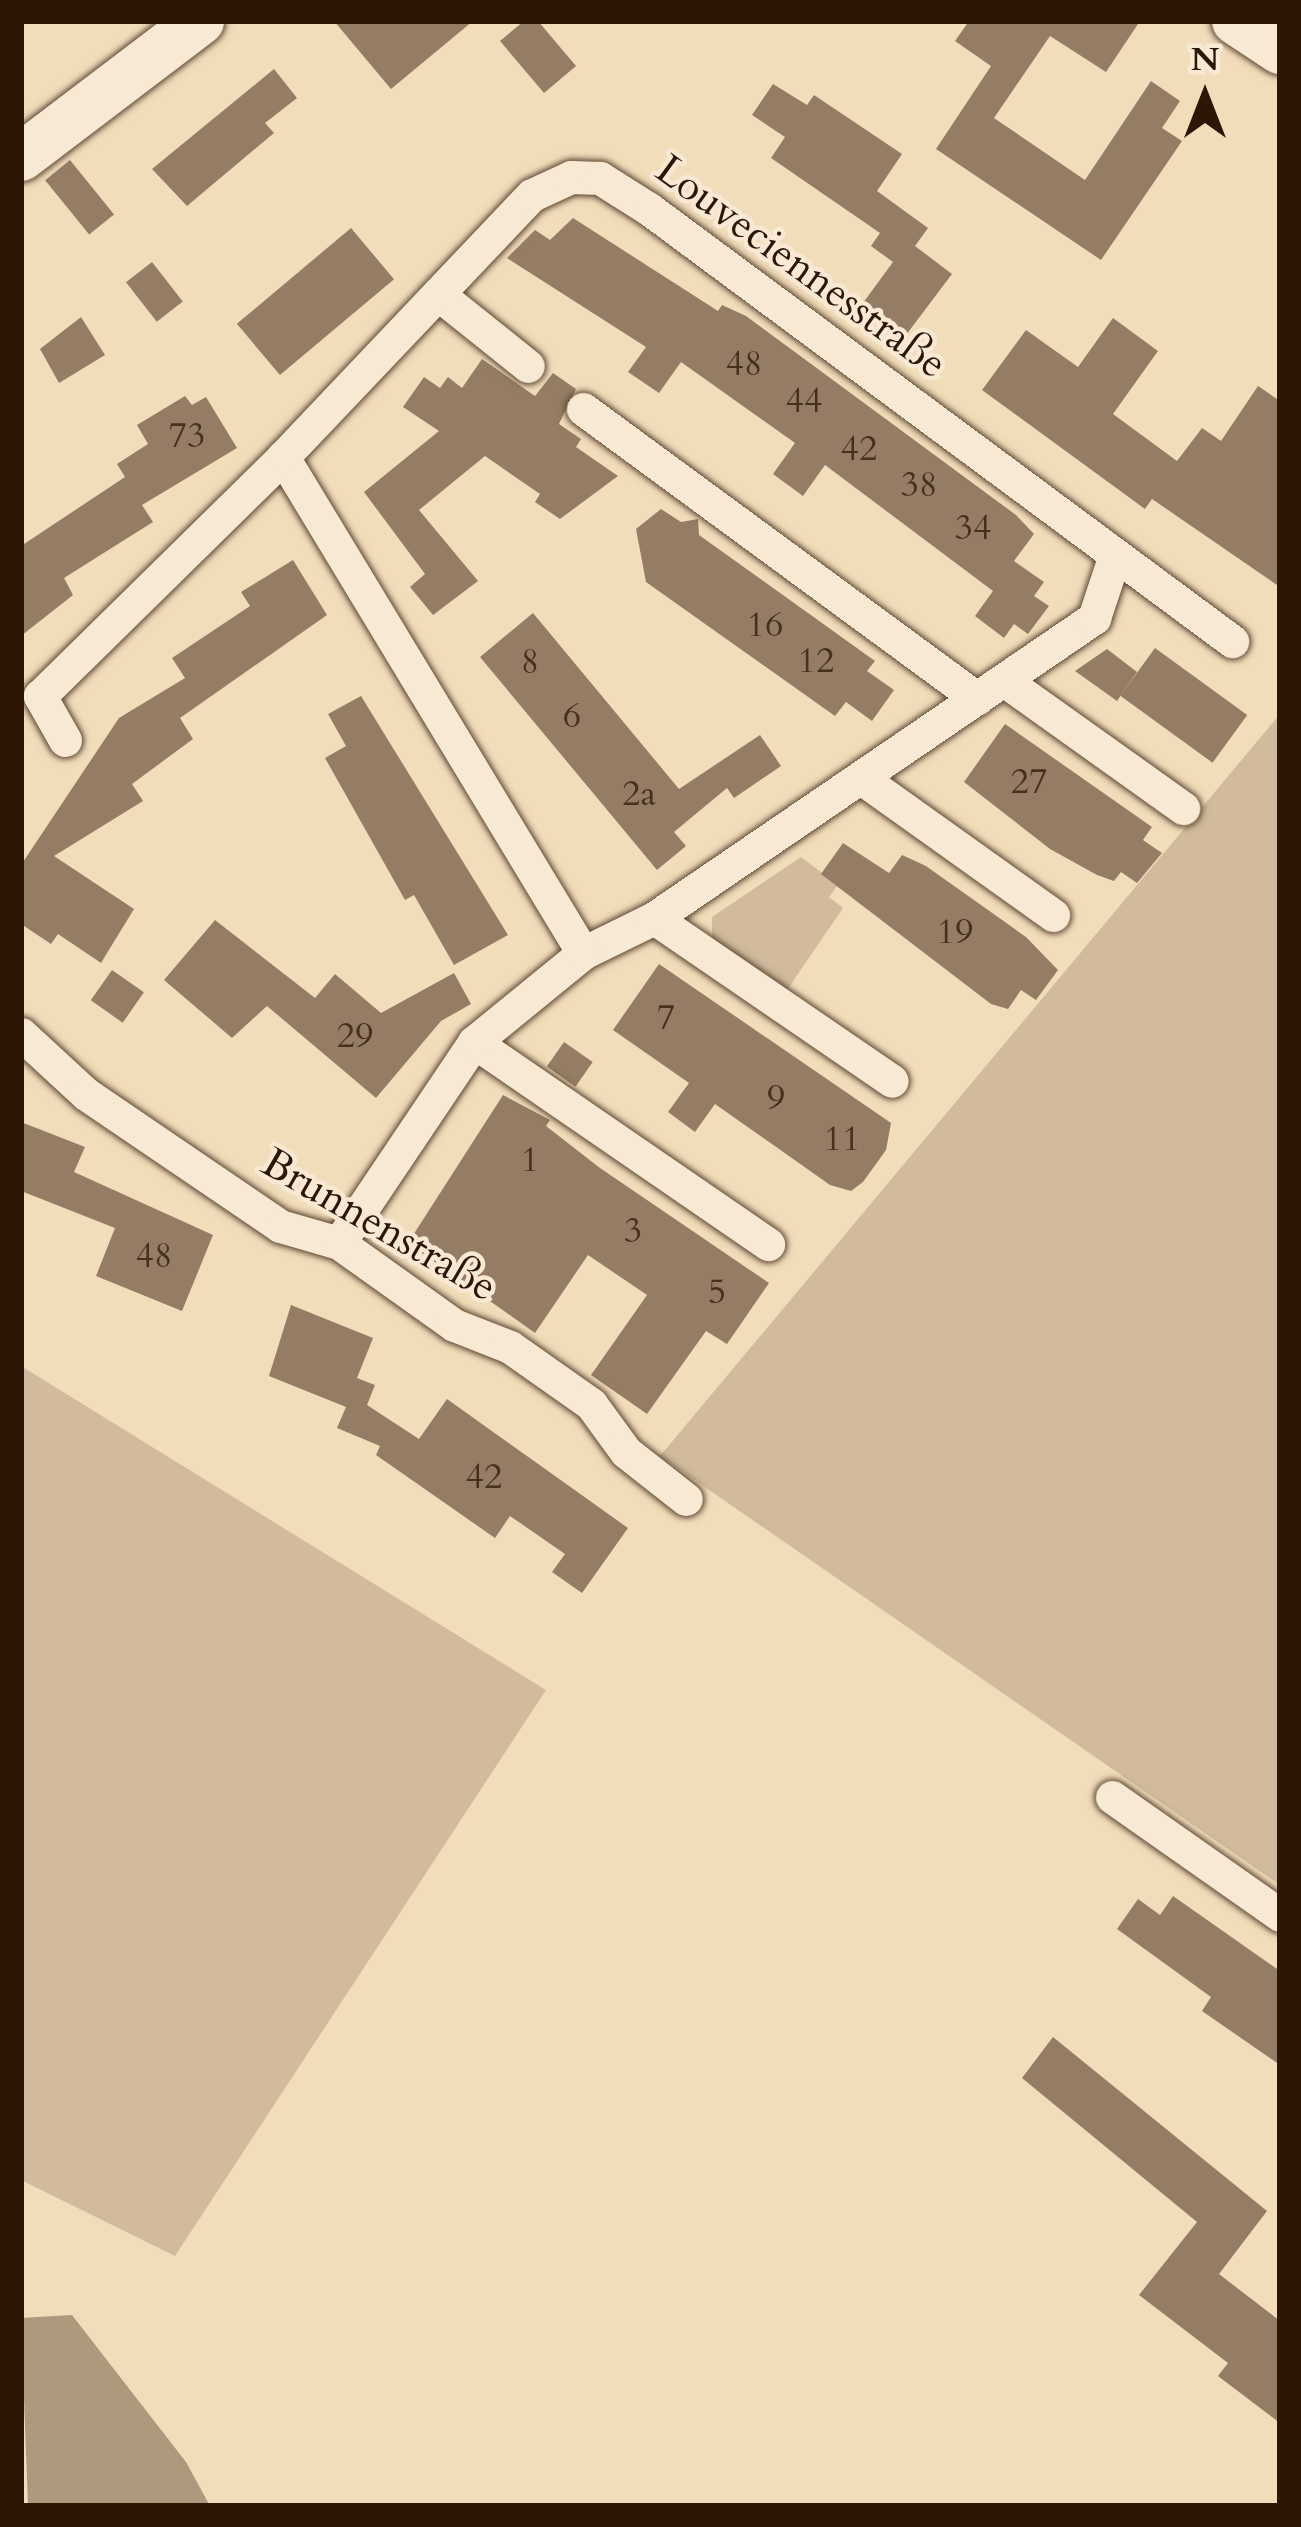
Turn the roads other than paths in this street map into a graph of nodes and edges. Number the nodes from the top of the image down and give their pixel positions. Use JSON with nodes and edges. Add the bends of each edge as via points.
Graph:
{"nodes":[{"id":1,"x":200,"y":21,"type":"edge"},
{"id":2,"x":1236,"y":21,"type":"edge"},
{"id":3,"x":1280,"y":50,"type":"edge"},
{"id":4,"x":21,"y":157,"type":"edge"},
{"id":5,"x":438,"y":294,"type":"junction"},
{"id":6,"x":528,"y":366,"type":"dead end"},
{"id":7,"x":583,"y":409,"type":"dead end"},
{"id":8,"x":283,"y":457,"type":"junction"},
{"id":9,"x":1114,"y":559,"type":"junction"},
{"id":10,"x":1232,"y":641,"type":"dead end"},
{"id":11,"x":991,"y":690,"type":"junction"},
{"id":12,"x":65,"y":740,"type":"dead end"},
{"id":13,"x":861,"y":778,"type":"junction"},
{"id":14,"x":1183,"y":808,"type":"dead end"},
{"id":15,"x":1053,"y":915,"type":"dead end"},
{"id":16,"x":654,"y":918,"type":"junction"},
{"id":17,"x":583,"y":953,"type":"junction"},
{"id":18,"x":21,"y":1034,"type":"edge"},
{"id":19,"x":474,"y":1042,"type":"junction"},
{"id":20,"x":892,"y":1081,"type":"dead end"},
{"id":21,"x":338,"y":1244,"type":"junction"},
{"id":22,"x":768,"y":1244,"type":"dead end"},
{"id":23,"x":686,"y":1498,"type":"dead end"},
{"id":24,"x":1112,"y":1797,"type":"dead end"},
{"id":25,"x":1280,"y":1916,"type":"edge"}],
"edges":[{"from":1,"to":4,"type":"street"},
{"from":2,"to":3,"type":"street"},
{"from":5,"to":6,"type":"street"},
{"from":5,"to":8,"type":"street","name":"Louveciennesstraße"},
{"from":5,"to":9,"type":"street","name":"Louveciennesstraße","via":[[532,195],[571,177],[600,178],[806,321]]},
{"from":7,"to":11,"type":"street"},
{"from":8,"to":12,"type":"street","name":"Louveciennesstraße","via":[[40,696]]},
{"from":8,"to":17,"type":"street"},
{"from":9,"to":10,"type":"street","name":"Louveciennesstraße"},
{"from":9,"to":11,"type":"street","via":[[1094,618]]},
{"from":11,"to":13,"type":"street"},
{"from":11,"to":14,"type":"street"},
{"from":13,"to":15,"type":"street"},
{"from":13,"to":16,"type":"street"},
{"from":16,"to":17,"type":"street"},
{"from":16,"to":20,"type":"street"},
{"from":17,"to":19,"type":"street"},
{"from":18,"to":21,"type":"street","name":"Brunnenstraße","via":[[86,1094],[280,1226]]},
{"from":19,"to":21,"type":"street"},
{"from":19,"to":22,"type":"street"},
{"from":21,"to":23,"type":"street","name":"Brunnenstraße","via":[[454,1325],[510,1347],[591,1404],[626,1452]]},
{"from":24,"to":25,"type":"street"}]}
